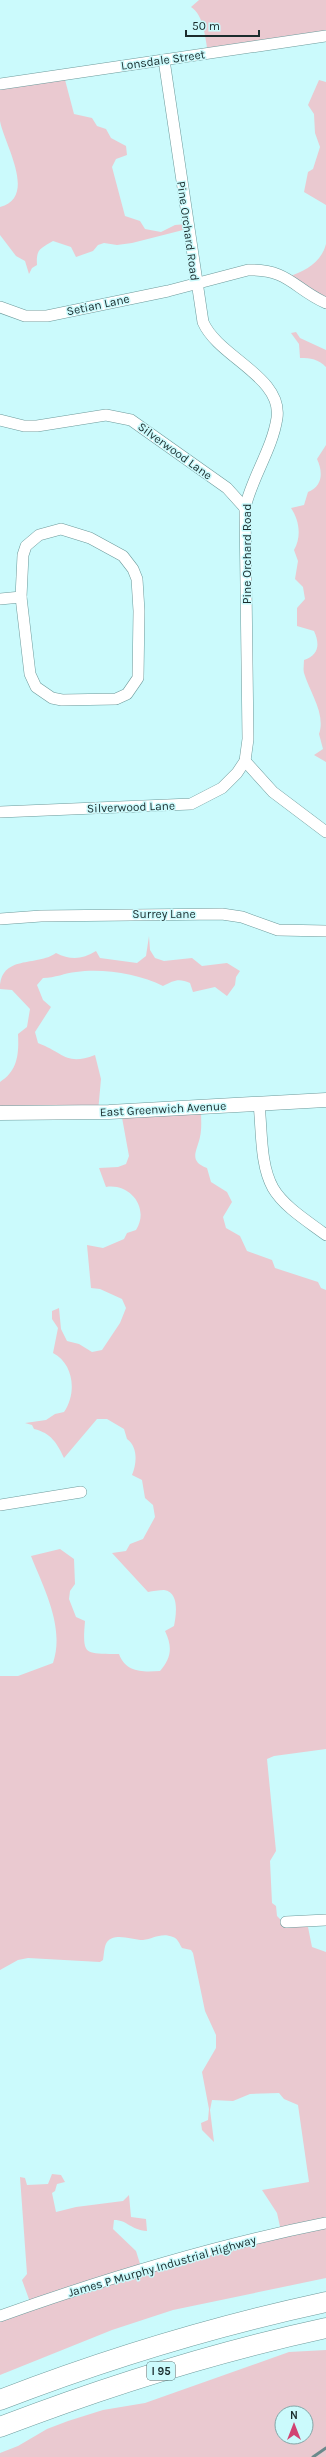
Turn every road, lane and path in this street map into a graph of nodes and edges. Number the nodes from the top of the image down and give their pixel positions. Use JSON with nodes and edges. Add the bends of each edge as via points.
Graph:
{"nodes":[{"id":1,"x":326,"y":36,"type":"edge"},
{"id":2,"x":164,"y":60,"type":"junction"},
{"id":3,"x":0,"y":84,"type":"edge"},
{"id":4,"x":196,"y":282,"type":"junction"},
{"id":5,"x":326,"y":303,"type":"edge"},
{"id":6,"x":0,"y":307,"type":"edge"},
{"id":7,"x":0,"y":420,"type":"edge"},
{"id":8,"x":245,"y":508,"type":"junction"},
{"id":9,"x":21,"y":597,"type":"junction"},
{"id":10,"x":0,"y":599,"type":"edge"},
{"id":11,"x":245,"y":761,"type":"junction"},
{"id":12,"x":0,"y":812,"type":"edge"},
{"id":13,"x":326,"y":832,"type":"edge"},
{"id":14,"x":0,"y":919,"type":"edge"},
{"id":15,"x":326,"y":930,"type":"edge"},
{"id":16,"x":326,"y":1100,"type":"edge"},
{"id":17,"x":259,"y":1104,"type":"junction"},
{"id":18,"x":0,"y":1113,"type":"edge"},
{"id":19,"x":326,"y":1235,"type":"edge"},
{"id":20,"x":81,"y":1492,"type":"dead end"},
{"id":21,"x":0,"y":1505,"type":"edge"},
{"id":22,"x":326,"y":1920,"type":"edge"},
{"id":23,"x":286,"y":1922,"type":"dead end"},
{"id":24,"x":326,"y":2223,"type":"edge"},
{"id":25,"x":326,"y":2302,"type":"edge"},
{"id":26,"x":0,"y":2316,"type":"edge"},
{"id":27,"x":326,"y":2328,"type":"edge"},
{"id":28,"x":0,"y":2400,"type":"edge"},
{"id":29,"x":0,"y":2427,"type":"edge"}],
"edges":[{"from":1,"to":2,"type":"street","name":"Lonsdale Street"},
{"from":2,"to":3,"type":"street","name":"Lonsdale Street"},
{"from":2,"to":4,"type":"street","name":"Pine Orchard Road"},
{"from":4,"to":5,"type":"street","name":"Setian Lane","via":[[248,270],[273,272]]},
{"from":4,"to":6,"type":"street","name":"Setian Lane","via":[[168,291],[47,316],[26,316]]},
{"from":4,"to":8,"type":"street","name":"Pine Orchard Road","via":[[207,331],[272,392],[278,410],[272,435],[249,491]]},
{"from":7,"to":8,"type":"street","name":"Silverwood Lane","via":[[24,426],[106,415],[131,420],[227,488]]},
{"from":8,"to":11,"type":"street","name":"Pine Orchard Road","via":[[248,707]]},
{"from":9,"to":9,"type":"street","via":[[23,555],[26,546],[38,535],[61,529],[74,531],[123,556],[133,569],[138,590],[139,668],[133,688],[116,699],[62,700],[43,694],[36,687],[30,674]]},
{"from":9,"to":10,"type":"street"},
{"from":11,"to":12,"type":"street","name":"Silverwood Lane","via":[[222,788],[191,804]]},
{"from":11,"to":13,"type":"street","via":[[273,792]]},
{"from":14,"to":15,"type":"street","name":"Surrey Lane","via":[[222,914],[242,917],[278,930]]},
{"from":16,"to":17,"type":"street","name":"East Greenwich Avenue"},
{"from":17,"to":18,"type":"street","name":"East Greenwich Avenue","via":[[109,1112]]},
{"from":17,"to":19,"type":"street","via":[[266,1166],[274,1190]]},
{"from":20,"to":21,"type":"street"},
{"from":22,"to":23,"type":"street"},
{"from":24,"to":26,"type":"street","name":"James P Murphy Industrial Highway","via":[[220,2247],[104,2281]]},
{"from":25,"to":28,"type":"highway","number":"I 95","via":[[158,2346],[99,2364]]},
{"from":27,"to":29,"type":"highway","number":"I 95","via":[[140,2377]]}]}
